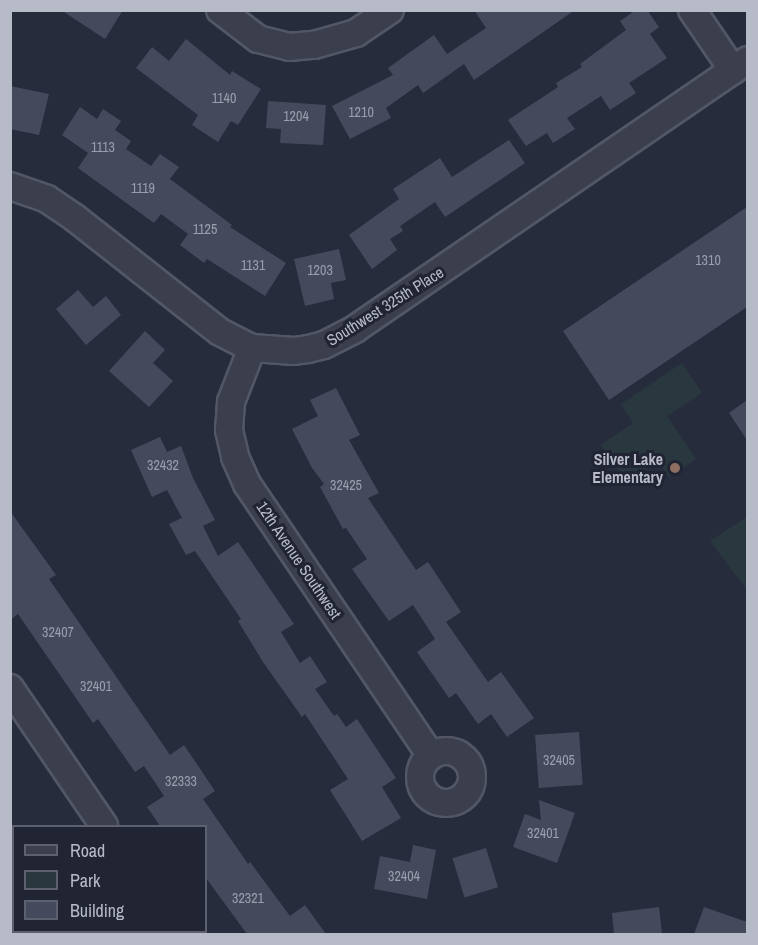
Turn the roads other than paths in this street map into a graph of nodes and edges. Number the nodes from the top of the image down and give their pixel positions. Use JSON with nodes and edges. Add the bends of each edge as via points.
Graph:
{"nodes":[{"id":1,"x":220,"y":10,"type":"edge"},
{"id":2,"x":390,"y":10,"type":"edge"},
{"id":3,"x":692,"y":10,"type":"edge"},
{"id":4,"x":740,"y":65,"type":"edge"},
{"id":5,"x":10,"y":186,"type":"edge"},
{"id":6,"x":252,"y":348,"type":"junction"},
{"id":7,"x":10,"y":688,"type":"edge"},
{"id":8,"x":431,"y":756,"type":"dead end"},
{"id":9,"x":103,"y":825,"type":"edge"}],
"edges":[{"from":1,"to":2,"type":"street","via":[[258,39],[289,47],[314,45],[356,33]]},
{"from":3,"to":4,"type":"street"},
{"from":4,"to":6,"type":"street","name":"Southwest 325th Place","via":[[355,329],[308,349]]},
{"from":5,"to":6,"type":"street","name":"Southwest 325th Place","via":[[47,199],[220,332]]},
{"from":6,"to":8,"type":"street","name":"12th Avenue Southwest","via":[[231,402],[229,430],[235,457],[248,484]]},
{"from":7,"to":9,"type":"street"}]}
